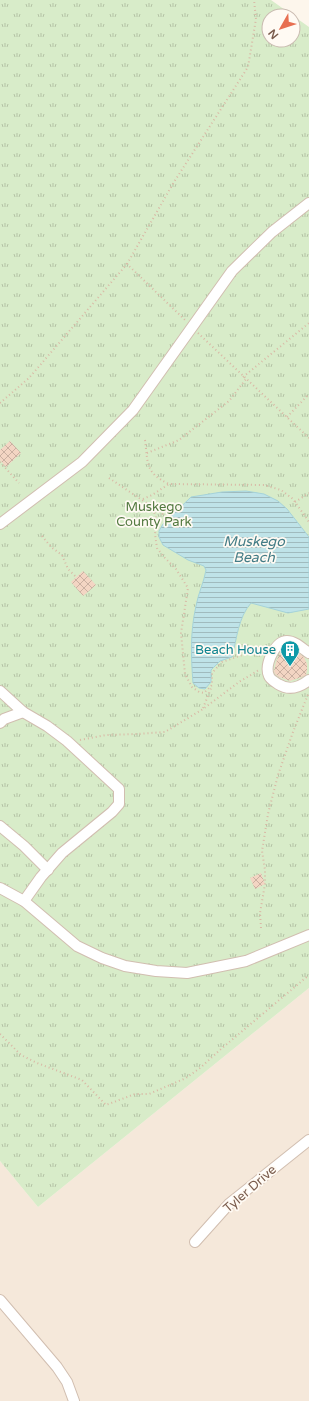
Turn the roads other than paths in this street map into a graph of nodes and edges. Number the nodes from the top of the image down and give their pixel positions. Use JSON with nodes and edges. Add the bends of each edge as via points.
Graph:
{"nodes":[{"id":1,"x":309,"y":203,"type":"edge"},
{"id":2,"x":0,"y":524,"type":"edge"},
{"id":3,"x":309,"y":653,"type":"edge"},
{"id":4,"x":309,"y":680,"type":"edge"},
{"id":5,"x":0,"y":691,"type":"edge"},
{"id":6,"x":23,"y":712,"type":"junction"},
{"id":7,"x":0,"y":723,"type":"edge"},
{"id":8,"x":0,"y":826,"type":"edge"},
{"id":9,"x":48,"y":870,"type":"junction"},
{"id":10,"x":0,"y":888,"type":"edge"},
{"id":11,"x":24,"y":901,"type":"junction"},
{"id":12,"x":309,"y":935,"type":"edge"},
{"id":13,"x":309,"y":1140,"type":"edge"},
{"id":14,"x":196,"y":1242,"type":"dead end"},
{"id":15,"x":0,"y":1300,"type":"edge"},
{"id":16,"x":74,"y":1401,"type":"edge"}],
"edges":[{"from":1,"to":2,"type":"street","via":[[272,232],[232,270],[128,415],[82,462]]},
{"from":3,"to":4,"type":"street","via":[[292,642],[279,643],[274,650],[268,671],[269,677],[284,687],[294,688]]},
{"from":5,"to":6,"type":"street"},
{"from":6,"to":7,"type":"street"},
{"from":6,"to":9,"type":"street","via":[[67,741],[119,789],[119,804],[112,812],[62,853]]},
{"from":8,"to":9,"type":"street"},
{"from":9,"to":11,"type":"street"},
{"from":10,"to":11,"type":"street"},
{"from":11,"to":12,"type":"street","via":[[77,946],[125,966],[156,970],[187,973],[246,961]]},
{"from":13,"to":14,"type":"street","name":"Tyler Drive","via":[[229,1204]]},
{"from":15,"to":16,"type":"street","via":[[57,1367],[67,1382]]}]}
